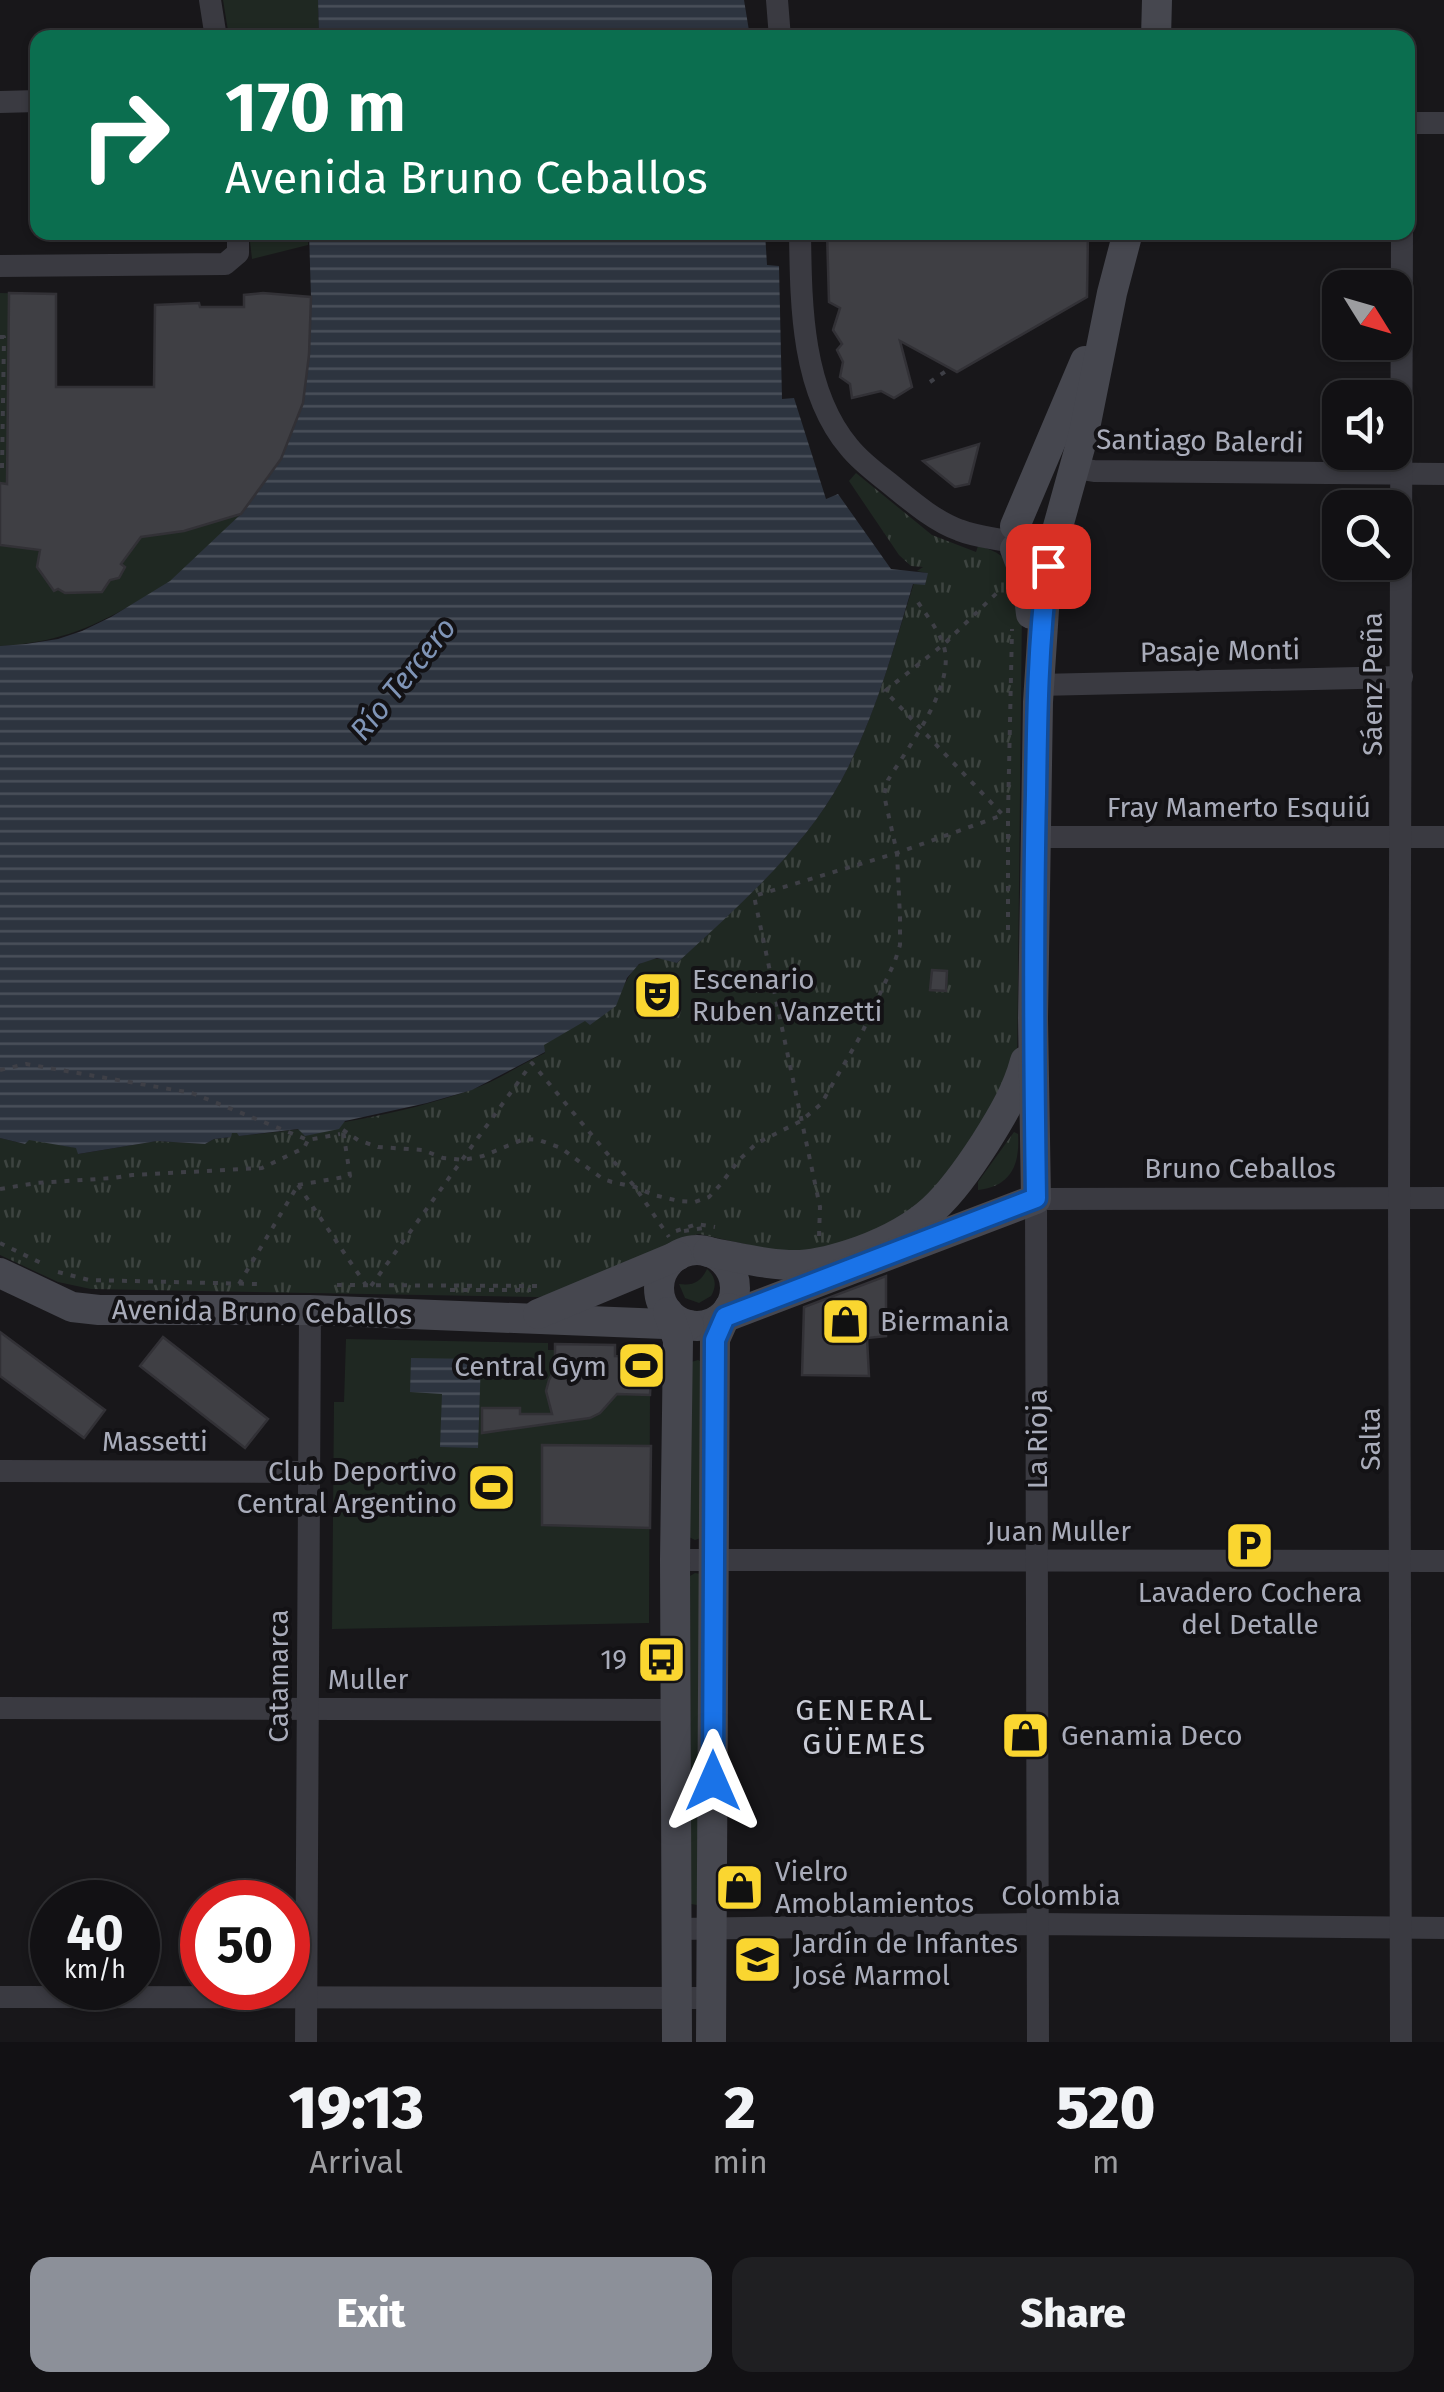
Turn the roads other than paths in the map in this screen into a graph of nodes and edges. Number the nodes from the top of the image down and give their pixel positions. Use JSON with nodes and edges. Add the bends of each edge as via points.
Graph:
{"nodes":[{"id":1,"x":210,"y":0,"type":"edge"},
{"id":2,"x":777,"y":0,"type":"edge"},
{"id":3,"x":1156,"y":0,"type":"edge"},
{"id":4,"x":215,"y":30,"type":"edge"},
{"id":5,"x":779,"y":30,"type":"edge"},
{"id":6,"x":1156,"y":30,"type":"edge"},
{"id":7,"x":30,"y":101,"type":"edge"},
{"id":8,"x":0,"y":102,"type":"edge"},
{"id":9,"x":1415,"y":123,"type":"edge"},
{"id":10,"x":1444,"y":123,"type":"edge"},
{"id":11,"x":238,"y":240,"type":"edge"},
{"id":12,"x":800,"y":240,"type":"edge"},
{"id":13,"x":1126,"y":240,"type":"edge"},
{"id":14,"x":1402,"y":240,"type":"edge"},
{"id":15,"x":0,"y":266,"type":"edge"},
{"id":16,"x":1112,"y":293,"type":"junction"},
{"id":17,"x":1075,"y":468,"type":"junction"},
{"id":18,"x":1403,"y":473,"type":"junction"},
{"id":19,"x":1444,"y":474,"type":"edge"},
{"id":20,"x":1014,"y":539,"type":"junction"},
{"id":21,"x":1053,"y":544,"type":"junction"},
{"id":22,"x":1402,"y":677,"type":"junction"},
{"id":23,"x":1038,"y":685,"type":"junction"},
{"id":24,"x":1402,"y":836,"type":"junction"},
{"id":25,"x":1444,"y":836,"type":"edge"},
{"id":26,"x":1035,"y":837,"type":"junction"},
{"id":27,"x":1033,"y":1018,"type":"junction"},
{"id":28,"x":1036,"y":1198,"type":"junction"},
{"id":29,"x":1399,"y":1198,"type":"junction"},
{"id":30,"x":1444,"y":1198,"type":"edge"},
{"id":31,"x":714,"y":1240,"type":"junction"},
{"id":32,"x":671,"y":1243,"type":"junction"},
{"id":33,"x":1,"y":1251,"type":"edge"},
{"id":34,"x":324,"y":1294,"type":"junction"},
{"id":35,"x":531,"y":1317,"type":"junction"},
{"id":36,"x":701,"y":1318,"type":"junction"},
{"id":37,"x":0,"y":1470,"type":"edge"},
{"id":38,"x":309,"y":1472,"type":"junction"},
{"id":39,"x":674,"y":1560,"type":"junction"},
{"id":40,"x":714,"y":1560,"type":"junction"},
{"id":41,"x":1400,"y":1560,"type":"junction"},
{"id":42,"x":1444,"y":1560,"type":"edge"},
{"id":43,"x":1037,"y":1561,"type":"junction"},
{"id":44,"x":0,"y":1708,"type":"edge"},
{"id":45,"x":308,"y":1709,"type":"junction"},
{"id":46,"x":675,"y":1710,"type":"junction"},
{"id":47,"x":307,"y":1880,"type":"edge"},
{"id":48,"x":1039,"y":1924,"type":"junction"},
{"id":49,"x":677,"y":1928,"type":"junction"},
{"id":50,"x":713,"y":1928,"type":"junction"},
{"id":51,"x":1402,"y":1928,"type":"junction"},
{"id":52,"x":1444,"y":1928,"type":"edge"},
{"id":53,"x":0,"y":1997,"type":"edge"},
{"id":54,"x":180,"y":1998,"type":"edge"},
{"id":55,"x":310,"y":1998,"type":"edge"},
{"id":56,"x":676,"y":1998,"type":"junction"},
{"id":57,"x":712,"y":1998,"type":"junction"},
{"id":58,"x":306,"y":2010,"type":"edge"},
{"id":59,"x":306,"y":2042,"type":"edge"},
{"id":60,"x":676,"y":2042,"type":"edge"},
{"id":61,"x":711,"y":2042,"type":"edge"},
{"id":62,"x":1038,"y":2042,"type":"edge"},
{"id":63,"x":1402,"y":2042,"type":"edge"}],
"edges":[{"from":1,"to":4,"type":"street"},
{"from":2,"to":5,"type":"street"},
{"from":3,"to":6,"type":"main road"},
{"from":7,"to":8,"type":"street"},
{"from":9,"to":10,"type":"street"},
{"from":11,"to":15,"type":"street","via":[[238,253],[225,264]]},
{"from":12,"to":20,"type":"street","via":[[813,370],[838,433],[943,523]]},
{"from":13,"to":16,"type":"main road"},
{"from":14,"to":18,"type":"street","name":"Sáenz Peña"},
{"from":16,"to":17,"type":"main road"},
{"from":16,"to":20,"type":"main road"},
{"from":17,"to":18,"type":"street","name":"Santiago Balerdi"},
{"from":17,"to":21,"type":"main road"},
{"from":18,"to":19,"type":"street","name":"Santiago Balerdi"},
{"from":18,"to":22,"type":"street","name":"Sáenz Peña"},
{"from":20,"to":21,"type":"main road","via":[[1027,518],[1041,518],[1052,527]]},
{"from":20,"to":23,"type":"main road","via":[[1029,595]]},
{"from":21,"to":23,"type":"main road"},
{"from":22,"to":23,"type":"street","name":"Pasaje Monti"},
{"from":22,"to":24,"type":"street","name":"Sáenz Peña"},
{"from":23,"to":26,"type":"main road","name":"La Rioja"},
{"from":24,"to":25,"type":"street","name":"Fray Mamerto Esquiú"},
{"from":24,"to":26,"type":"street","name":"Fray Mamerto Esquiú"},
{"from":24,"to":29,"type":"street","name":"Salta"},
{"from":26,"to":27,"type":"main road","name":"La Rioja"},
{"from":27,"to":28,"type":"main road","name":"La Rioja"},
{"from":27,"to":31,"type":"main road","via":[[1018,1088],[955,1188],[925,1218],[879,1244],[817,1263],[790,1265]]},
{"from":28,"to":29,"type":"street","name":"Bruno Ceballos"},
{"from":28,"to":36,"type":"main road","name":"Avenida Bruno Ceballos"},
{"from":28,"to":43,"type":"street","name":"La Rioja"},
{"from":29,"to":30,"type":"street","name":"Bruno Ceballos"},
{"from":29,"to":41,"type":"street","name":"Salta"},
{"from":31,"to":32,"type":"main road","name":"Avenida Bruno Ceballos","via":[[687,1252]]},
{"from":31,"to":36,"type":"main road","via":[[734,1280],[734,1299]]},
{"from":32,"to":35,"type":"main road","name":"Avenida Bruno Ceballos"},
{"from":32,"to":36,"type":"main road","via":[[660,1296]]},
{"from":33,"to":34,"type":"main road","name":"Avenida Bruno Ceballos","via":[[72,1307],[133,1310]]},
{"from":34,"to":35,"type":"main road","name":"Avenida Bruno Ceballos"},
{"from":34,"to":38,"type":"street","name":"Catamarca"},
{"from":35,"to":36,"type":"main road","name":"Avenida Bruno Ceballos"},
{"from":36,"to":39,"type":"main road","via":[[678,1340]]},
{"from":36,"to":40,"type":"main road","via":[[715,1340]]},
{"from":37,"to":38,"type":"street","name":"Massetti"},
{"from":38,"to":45,"type":"street","name":"Catamarca"},
{"from":39,"to":40,"type":"street","name":"Juan Muller"},
{"from":39,"to":46,"type":"main road"},
{"from":40,"to":43,"type":"street","name":"Juan Muller"},
{"from":40,"to":50,"type":"main road"},
{"from":41,"to":42,"type":"street","name":"Juan Muller"},
{"from":41,"to":43,"type":"street","name":"Juan Muller"},
{"from":41,"to":51,"type":"street","name":"Salta"},
{"from":43,"to":48,"type":"street","name":"La Rioja"},
{"from":44,"to":45,"type":"street","name":"Muller"},
{"from":45,"to":46,"type":"street","name":"Muller"},
{"from":45,"to":47,"type":"street","name":"Catamarca"},
{"from":46,"to":49,"type":"main road"},
{"from":48,"to":50,"type":"street","name":"Colombia"},
{"from":48,"to":51,"type":"street","name":"Colombia"},
{"from":48,"to":62,"type":"street","name":"La Rioja"},
{"from":49,"to":50,"type":"street","name":"Colombia"},
{"from":49,"to":56,"type":"main road"},
{"from":50,"to":57,"type":"main road"},
{"from":51,"to":52,"type":"street","name":"Colombia"},
{"from":51,"to":63,"type":"street","name":"Salta"},
{"from":53,"to":54,"type":"street"},
{"from":55,"to":56,"type":"street"},
{"from":56,"to":57,"type":"street"},
{"from":56,"to":60,"type":"main road"},
{"from":57,"to":61,"type":"main road"},
{"from":58,"to":59,"type":"street","name":"Catamarca"}]}
